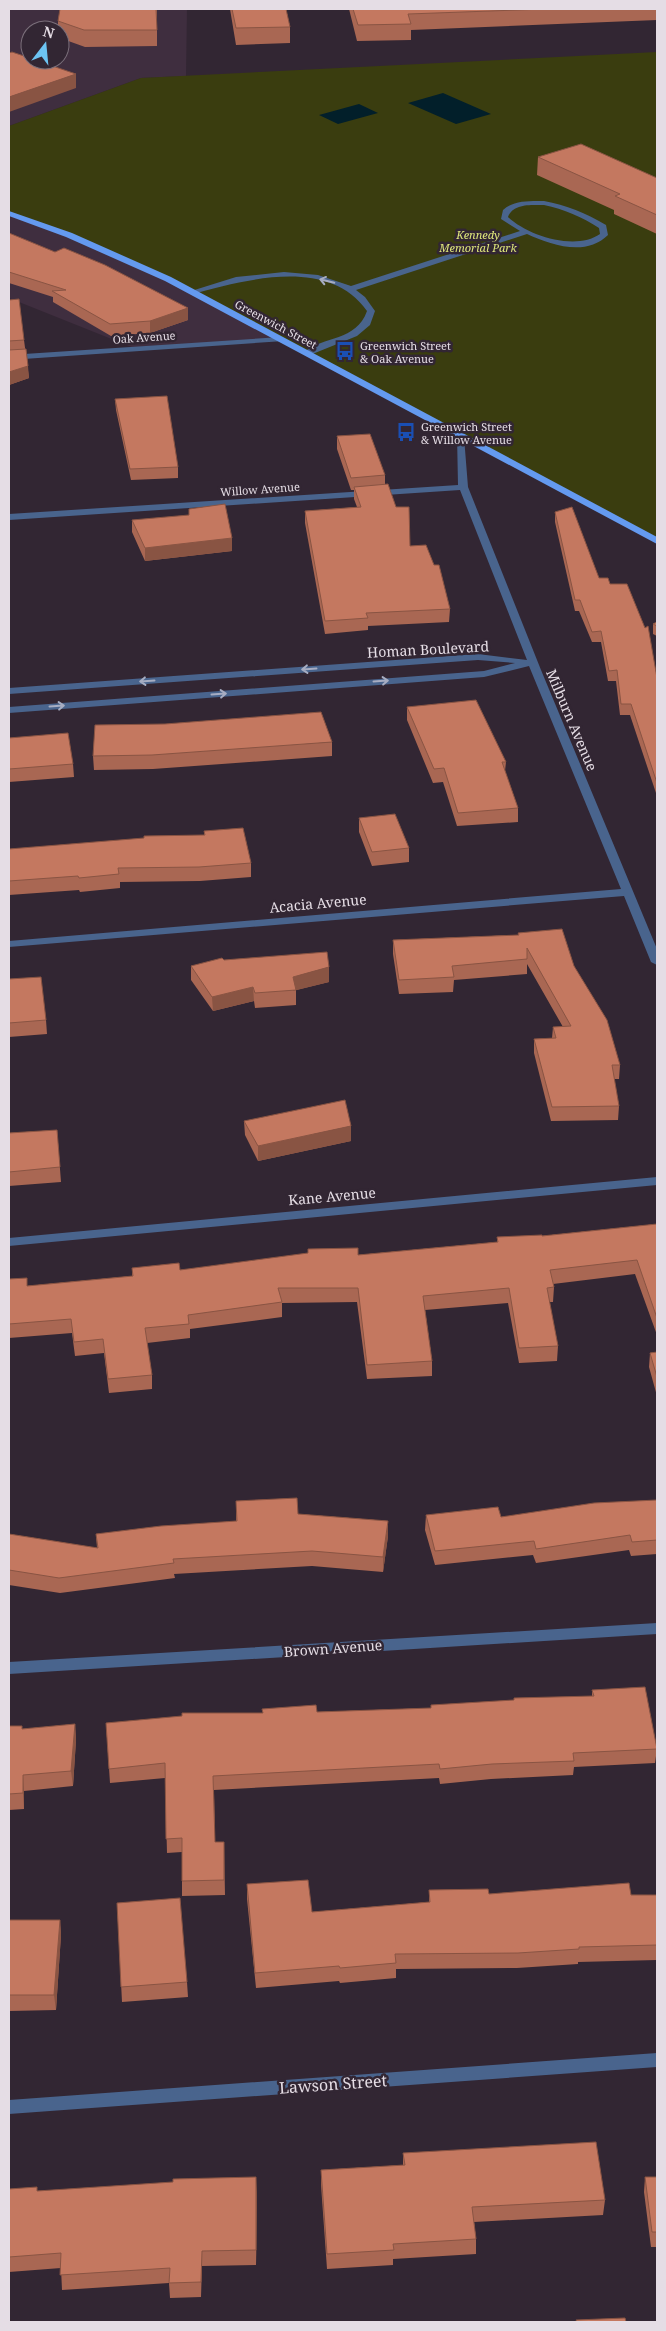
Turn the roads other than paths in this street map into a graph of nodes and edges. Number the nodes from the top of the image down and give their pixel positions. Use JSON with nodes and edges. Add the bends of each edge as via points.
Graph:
{"nodes":[{"id":1,"x":9,"y":213,"type":"edge"},
{"id":2,"x":527,"y":231,"type":"junction"},
{"id":3,"x":351,"y":289,"type":"junction"},
{"id":4,"x":192,"y":292,"type":"junction"},
{"id":5,"x":281,"y":339,"type":"junction"},
{"id":6,"x":307,"y":353,"type":"junction"},
{"id":7,"x":9,"y":358,"type":"edge"},
{"id":8,"x":460,"y":436,"type":"junction"},
{"id":9,"x":463,"y":487,"type":"junction"},
{"id":10,"x":9,"y":517,"type":"edge"},
{"id":11,"x":657,"y":541,"type":"edge"},
{"id":12,"x":532,"y":662,"type":"junction"},
{"id":13,"x":9,"y":691,"type":"edge"},
{"id":14,"x":9,"y":710,"type":"edge"},
{"id":15,"x":629,"y":892,"type":"junction"},
{"id":16,"x":9,"y":944,"type":"edge"},
{"id":17,"x":657,"y":962,"type":"edge"},
{"id":18,"x":657,"y":1181,"type":"edge"},
{"id":19,"x":9,"y":1242,"type":"edge"},
{"id":20,"x":657,"y":1628,"type":"edge"},
{"id":21,"x":9,"y":1668,"type":"edge"},
{"id":22,"x":657,"y":2060,"type":"edge"},
{"id":23,"x":9,"y":2107,"type":"edge"}],
"edges":[{"from":1,"to":4,"type":"main road","name":"Greenwich Street","via":[[69,235]]},
{"from":2,"to":2,"type":"street","via":[[553,242],[574,244],[600,239],[605,231],[597,223],[554,204],[524,204],[504,212],[507,221]]},
{"from":2,"to":3,"type":"street"},
{"from":3,"to":4,"type":"street","one_way":true,"via":[[306,277],[279,275],[252,277]]},
{"from":3,"to":6,"type":"street","via":[[365,300],[370,311],[367,323],[354,334]]},
{"from":4,"to":5,"type":"main road","name":"Greenwich Street"},
{"from":5,"to":6,"type":"main road","name":"Greenwich Street"},
{"from":5,"to":7,"type":"street","name":"Oak Avenue"},
{"from":6,"to":8,"type":"main road","name":"Greenwich Street"},
{"from":8,"to":9,"type":"street"},
{"from":8,"to":11,"type":"main road","name":"Greenwich Street"},
{"from":9,"to":10,"type":"street","name":"Willow Avenue"},
{"from":9,"to":12,"type":"street","name":"Milburn Avenue"},
{"from":12,"to":13,"type":"street","name":"Homan Boulevard","one_way":true,"via":[[478,657]]},
{"from":14,"to":12,"type":"street","name":"Homan Boulevard","one_way":true,"via":[[484,674]]},
{"from":12,"to":15,"type":"street","name":"Milburn Avenue"},
{"from":15,"to":16,"type":"street","name":"Acacia Avenue"},
{"from":15,"to":17,"type":"street","name":"Milburn Avenue"},
{"from":18,"to":19,"type":"street","name":"Kane Avenue"},
{"from":20,"to":21,"type":"street","name":"Brown Avenue"},
{"from":22,"to":23,"type":"street","name":"Lawson Street"}]}
